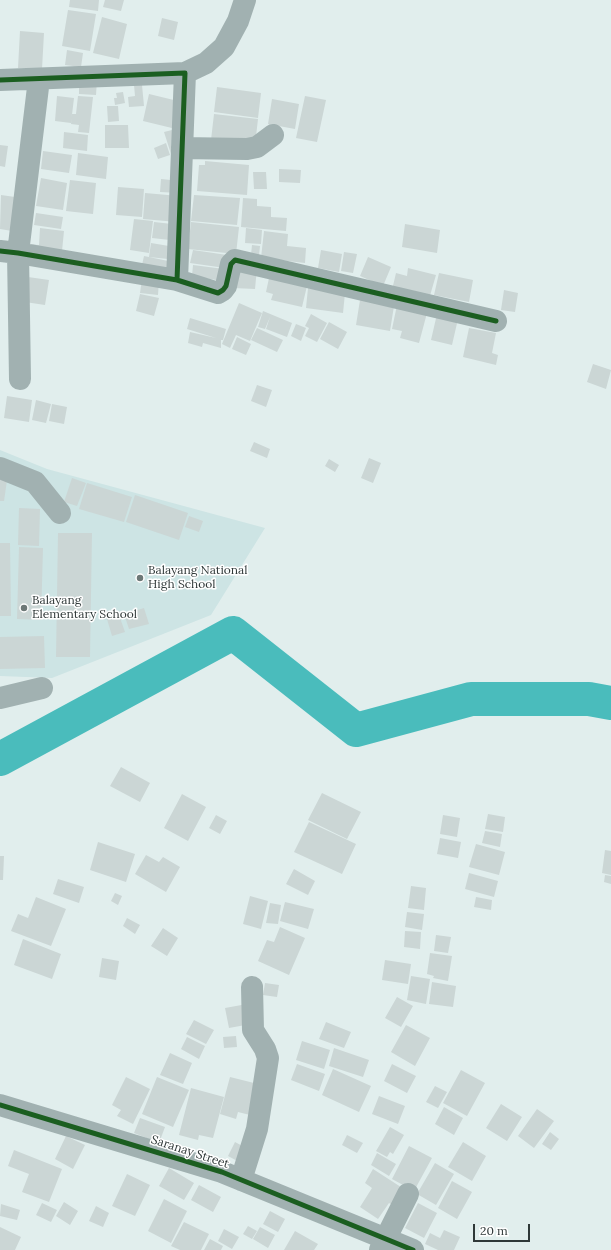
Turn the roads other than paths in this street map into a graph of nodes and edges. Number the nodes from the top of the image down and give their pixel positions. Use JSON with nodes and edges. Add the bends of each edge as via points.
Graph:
{"nodes":[{"id":1,"x":245,"y":0,"type":"edge"},
{"id":2,"x":185,"y":73,"type":"junction"},
{"id":3,"x":39,"y":79,"type":"junction"},
{"id":4,"x":0,"y":80,"type":"edge"},
{"id":5,"x":273,"y":135,"type":"dead end"},
{"id":6,"x":182,"y":148,"type":"junction"},
{"id":7,"x":9,"y":252,"type":"edge"},
{"id":8,"x":177,"y":280,"type":"junction"},
{"id":9,"x":496,"y":321,"type":"dead end"},
{"id":10,"x":20,"y":379,"type":"dead end"},
{"id":11,"x":0,"y":468,"type":"edge"},
{"id":12,"x":60,"y":513,"type":"dead end"},
{"id":13,"x":42,"y":688,"type":"dead end"},
{"id":14,"x":0,"y":698,"type":"edge"},
{"id":15,"x":252,"y":987,"type":"dead end"},
{"id":16,"x":0,"y":1105,"type":"edge"},
{"id":17,"x":241,"y":1180,"type":"junction"},
{"id":18,"x":408,"y":1194,"type":"dead end"},
{"id":19,"x":383,"y":1244,"type":"edge"},
{"id":20,"x":413,"y":1250,"type":"edge"}],
"edges":[{"from":1,"to":2,"type":"street","via":[[238,21],[224,48],[206,63]]},
{"from":2,"to":3,"type":"street"},
{"from":2,"to":6,"type":"street"},
{"from":3,"to":4,"type":"street"},
{"from":3,"to":7,"type":"street"},
{"from":5,"to":6,"type":"street","via":[[257,147],[247,149]]},
{"from":6,"to":8,"type":"street"},
{"from":7,"to":8,"type":"street"},
{"from":7,"to":10,"type":"street"},
{"from":8,"to":9,"type":"street","via":[[218,293],[226,286],[231,264],[235,260]]},
{"from":11,"to":12,"type":"street","via":[[36,482]]},
{"from":13,"to":14,"type":"street"},
{"from":15,"to":17,"type":"street","via":[[253,1030],[265,1048],[268,1058],[258,1128]]},
{"from":16,"to":17,"type":"street","name":"Saranay Street"},
{"from":17,"to":19,"type":"street","name":"Saranay Street"},
{"from":18,"to":19,"type":"street"},
{"from":19,"to":20,"type":"street","name":"Saranay Street"}]}
